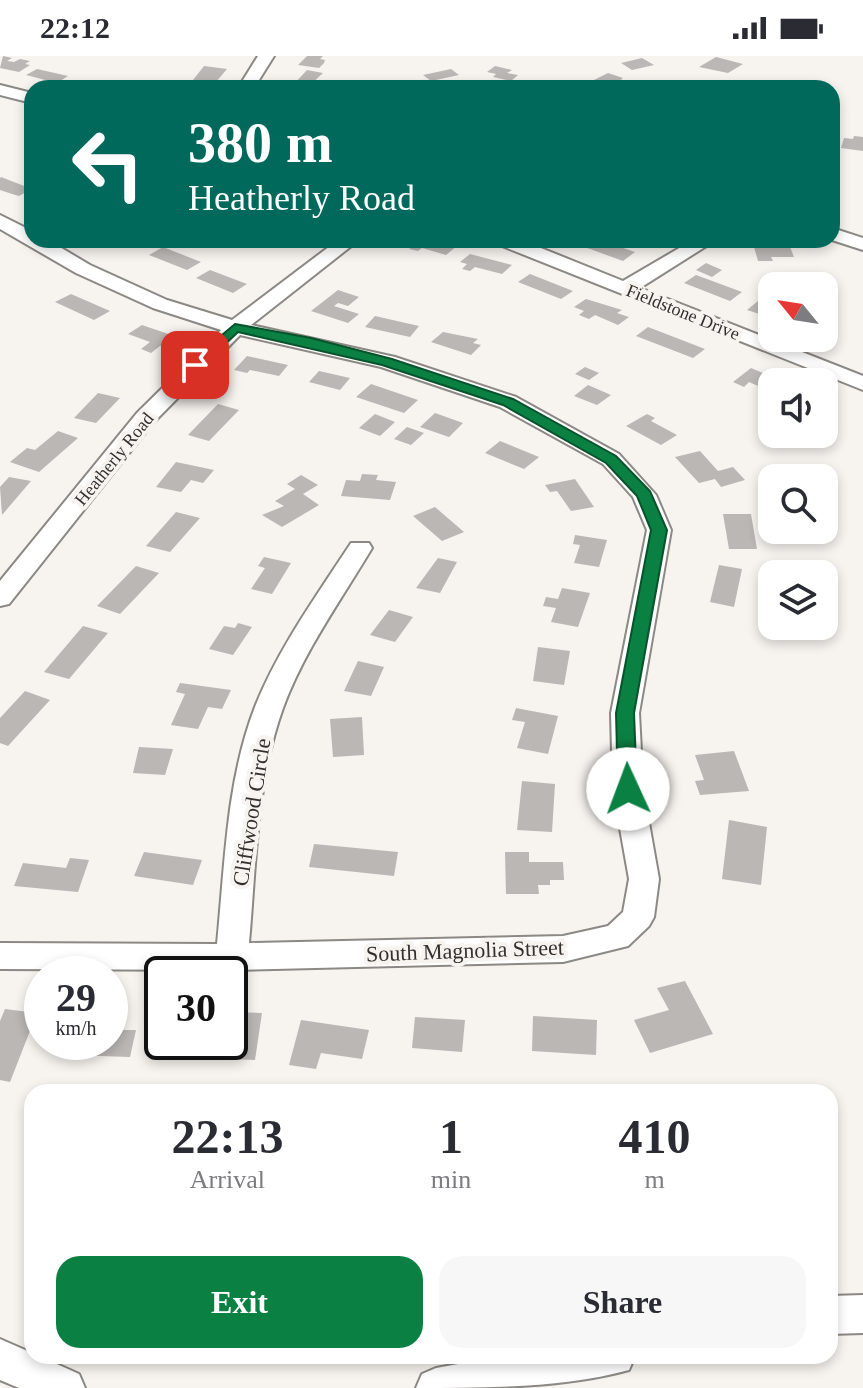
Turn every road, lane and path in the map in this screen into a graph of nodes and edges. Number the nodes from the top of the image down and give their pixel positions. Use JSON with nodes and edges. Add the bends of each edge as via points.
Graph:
{"nodes":[{"id":1,"x":266,"y":56,"type":"edge"},
{"id":2,"x":251,"y":80,"type":"edge"},
{"id":3,"x":0,"y":90,"type":"edge"},
{"id":4,"x":24,"y":96,"type":"edge"},
{"id":5,"x":0,"y":221,"type":"edge"},
{"id":6,"x":24,"y":232,"type":"edge"},
{"id":7,"x":840,"y":237,"type":"edge"},
{"id":8,"x":863,"y":244,"type":"edge"},
{"id":9,"x":56,"y":248,"type":"edge"},
{"id":10,"x":340,"y":248,"type":"edge"},
{"id":11,"x":524,"y":248,"type":"edge"},
{"id":12,"x":693,"y":248,"type":"edge"},
{"id":13,"x":625,"y":288,"type":"junction"},
{"id":14,"x":235,"y":328,"type":"junction"},
{"id":15,"x":863,"y":384,"type":"edge"},
{"id":16,"x":360,"y":548,"type":"dead end"},
{"id":17,"x":0,"y":598,"type":"edge"},
{"id":18,"x":0,"y":956,"type":"edge"},
{"id":19,"x":232,"y":956,"type":"edge"},
{"id":20,"x":144,"y":957,"type":"edge"},
{"id":21,"x":248,"y":957,"type":"edge"},
{"id":22,"x":863,"y":1314,"type":"edge"},
{"id":23,"x":838,"y":1315,"type":"edge"},
{"id":24,"x":0,"y":1359,"type":"edge"},
{"id":25,"x":570,"y":1364,"type":"edge"},
{"id":26,"x":65,"y":1388,"type":"edge"},
{"id":27,"x":436,"y":1388,"type":"edge"}],
"edges":[{"from":1,"to":2,"type":"street"},
{"from":3,"to":4,"type":"street"},
{"from":5,"to":6,"type":"street","name":"South Magnolia Street"},
{"from":7,"to":8,"type":"street"},
{"from":9,"to":14,"type":"street","name":"South Magnolia Street","via":[[118,286]]},
{"from":10,"to":14,"type":"street","name":"Heatherly Road"},
{"from":11,"to":13,"type":"street","name":"Fieldstone Drive"},
{"from":12,"to":13,"type":"street"},
{"from":13,"to":15,"type":"street","name":"Fieldstone Drive"},
{"from":14,"to":17,"type":"street","name":"Heatherly Road","via":[[156,407]]},
{"from":14,"to":21,"type":"street","name":"South Magnolia Street","via":[[387,362],[508,402],[611,459],[644,495],[659,530],[625,713],[628,789],[644,879],[638,917],[617,937],[563,949]]},
{"from":16,"to":19,"type":"street","name":"Cliffwood Circle","via":[[269,708],[254,766]]},
{"from":18,"to":20,"type":"street","name":"South Magnolia Street"},
{"from":22,"to":23,"type":"street"},
{"from":24,"to":26,"type":"street"},
{"from":25,"to":27,"type":"street"}]}
